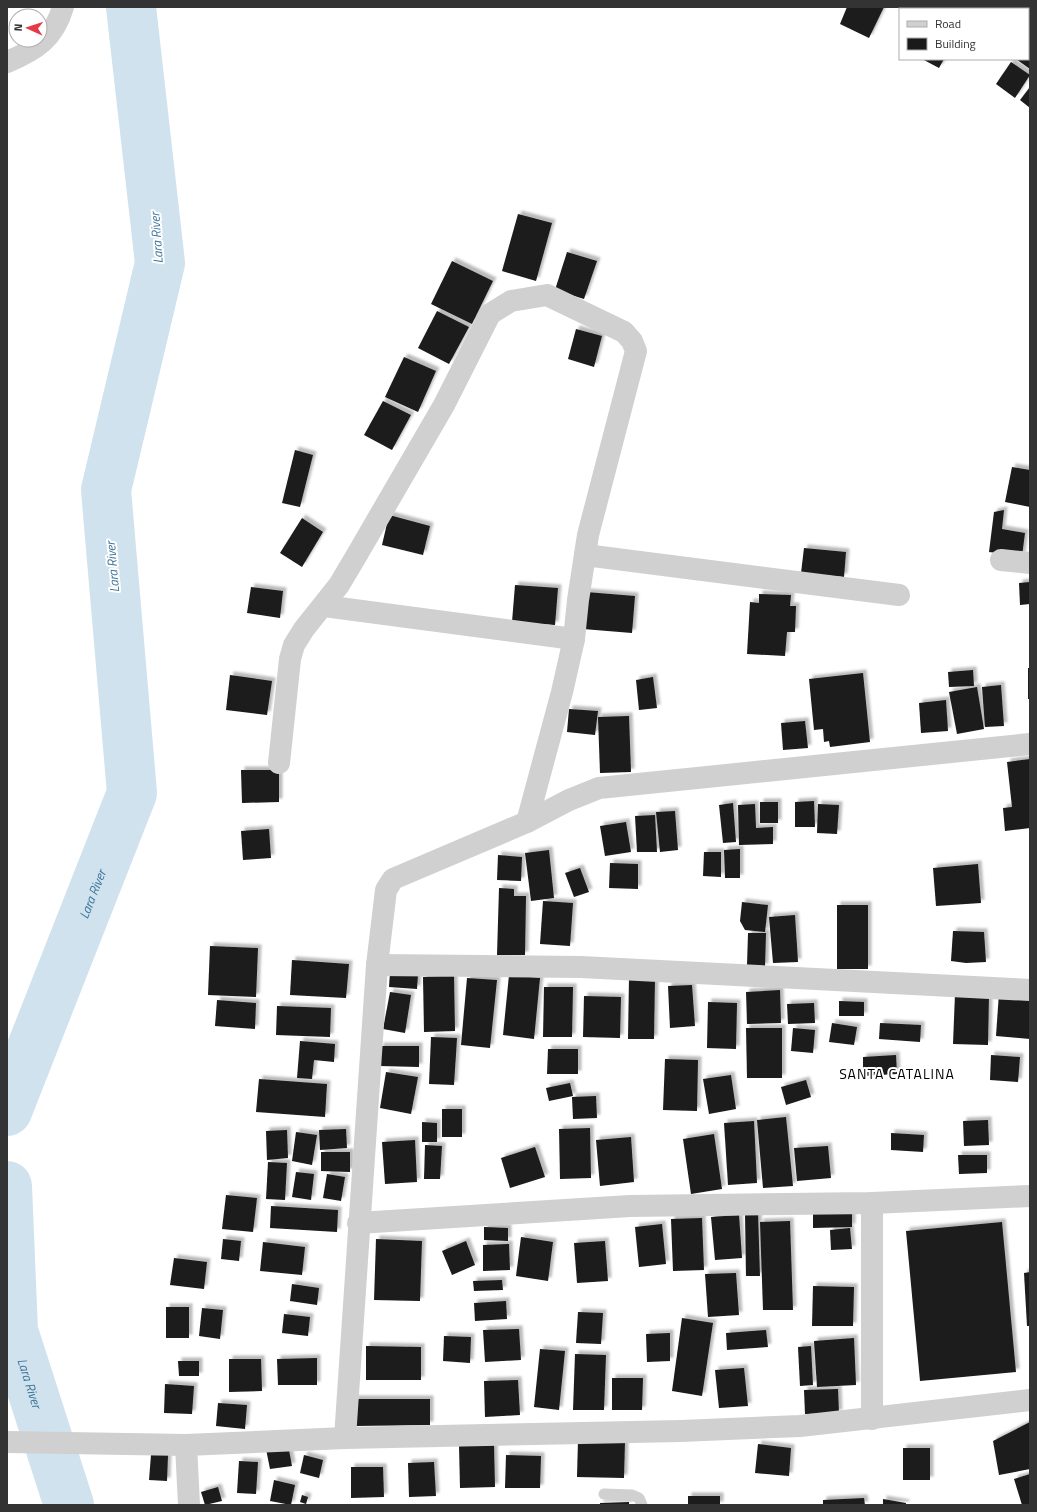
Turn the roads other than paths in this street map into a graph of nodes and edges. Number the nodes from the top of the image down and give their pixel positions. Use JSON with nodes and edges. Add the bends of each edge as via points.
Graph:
{"nodes":[{"id":1,"x":63,"y":7,"type":"edge"},
{"id":2,"x":7,"y":62,"type":"edge"},
{"id":3,"x":585,"y":555,"type":"junction"},
{"id":4,"x":1000,"y":560,"type":"dead end"},
{"id":5,"x":1030,"y":563,"type":"edge"},
{"id":6,"x":899,"y":595,"type":"dead end"},
{"id":7,"x":324,"y":606,"type":"junction"},
{"id":8,"x":574,"y":639,"type":"junction"},
{"id":9,"x":1030,"y":744,"type":"edge"},
{"id":10,"x":279,"y":763,"type":"dead end"},
{"id":11,"x":527,"y":822,"type":"junction"},
{"id":12,"x":377,"y":965,"type":"junction"},
{"id":13,"x":1030,"y":990,"type":"edge"},
{"id":14,"x":1030,"y":1196,"type":"edge"},
{"id":15,"x":872,"y":1204,"type":"junction"},
{"id":16,"x":358,"y":1223,"type":"junction"},
{"id":17,"x":1030,"y":1400,"type":"edge"},
{"id":18,"x":872,"y":1419,"type":"junction"},
{"id":19,"x":345,"y":1438,"type":"junction"},
{"id":20,"x":7,"y":1442,"type":"edge"},
{"id":21,"x":186,"y":1445,"type":"junction"},
{"id":22,"x":604,"y":1494,"type":"dead end"},
{"id":23,"x":189,"y":1505,"type":"edge"},
{"id":24,"x":642,"y":1505,"type":"edge"}],
"edges":[{"from":1,"to":2,"type":"street","via":[[59,22],[44,43]]},
{"from":3,"to":6,"type":"street"},
{"from":3,"to":7,"type":"street","via":[[636,351],[624,332],[547,295],[511,301],[490,314],[444,406],[354,560]]},
{"from":3,"to":8,"type":"street"},
{"from":4,"to":5,"type":"street"},
{"from":7,"to":8,"type":"street"},
{"from":7,"to":10,"type":"street","via":[[294,645],[290,659]]},
{"from":8,"to":11,"type":"street"},
{"from":9,"to":11,"type":"street","via":[[599,788]]},
{"from":11,"to":12,"type":"street","via":[[393,879],[386,890]]},
{"from":12,"to":13,"type":"street","via":[[581,967]]},
{"from":12,"to":16,"type":"street"},
{"from":14,"to":15,"type":"street"},
{"from":15,"to":16,"type":"street","via":[[630,1206]]},
{"from":15,"to":18,"type":"street"},
{"from":16,"to":19,"type":"street"},
{"from":17,"to":18,"type":"street"},
{"from":18,"to":19,"type":"street","via":[[800,1426],[681,1431]]},
{"from":19,"to":21,"type":"street"},
{"from":20,"to":21,"type":"street"},
{"from":21,"to":23,"type":"street"},
{"from":22,"to":24,"type":"lane","via":[[632,1495],[639,1498]]}]}
